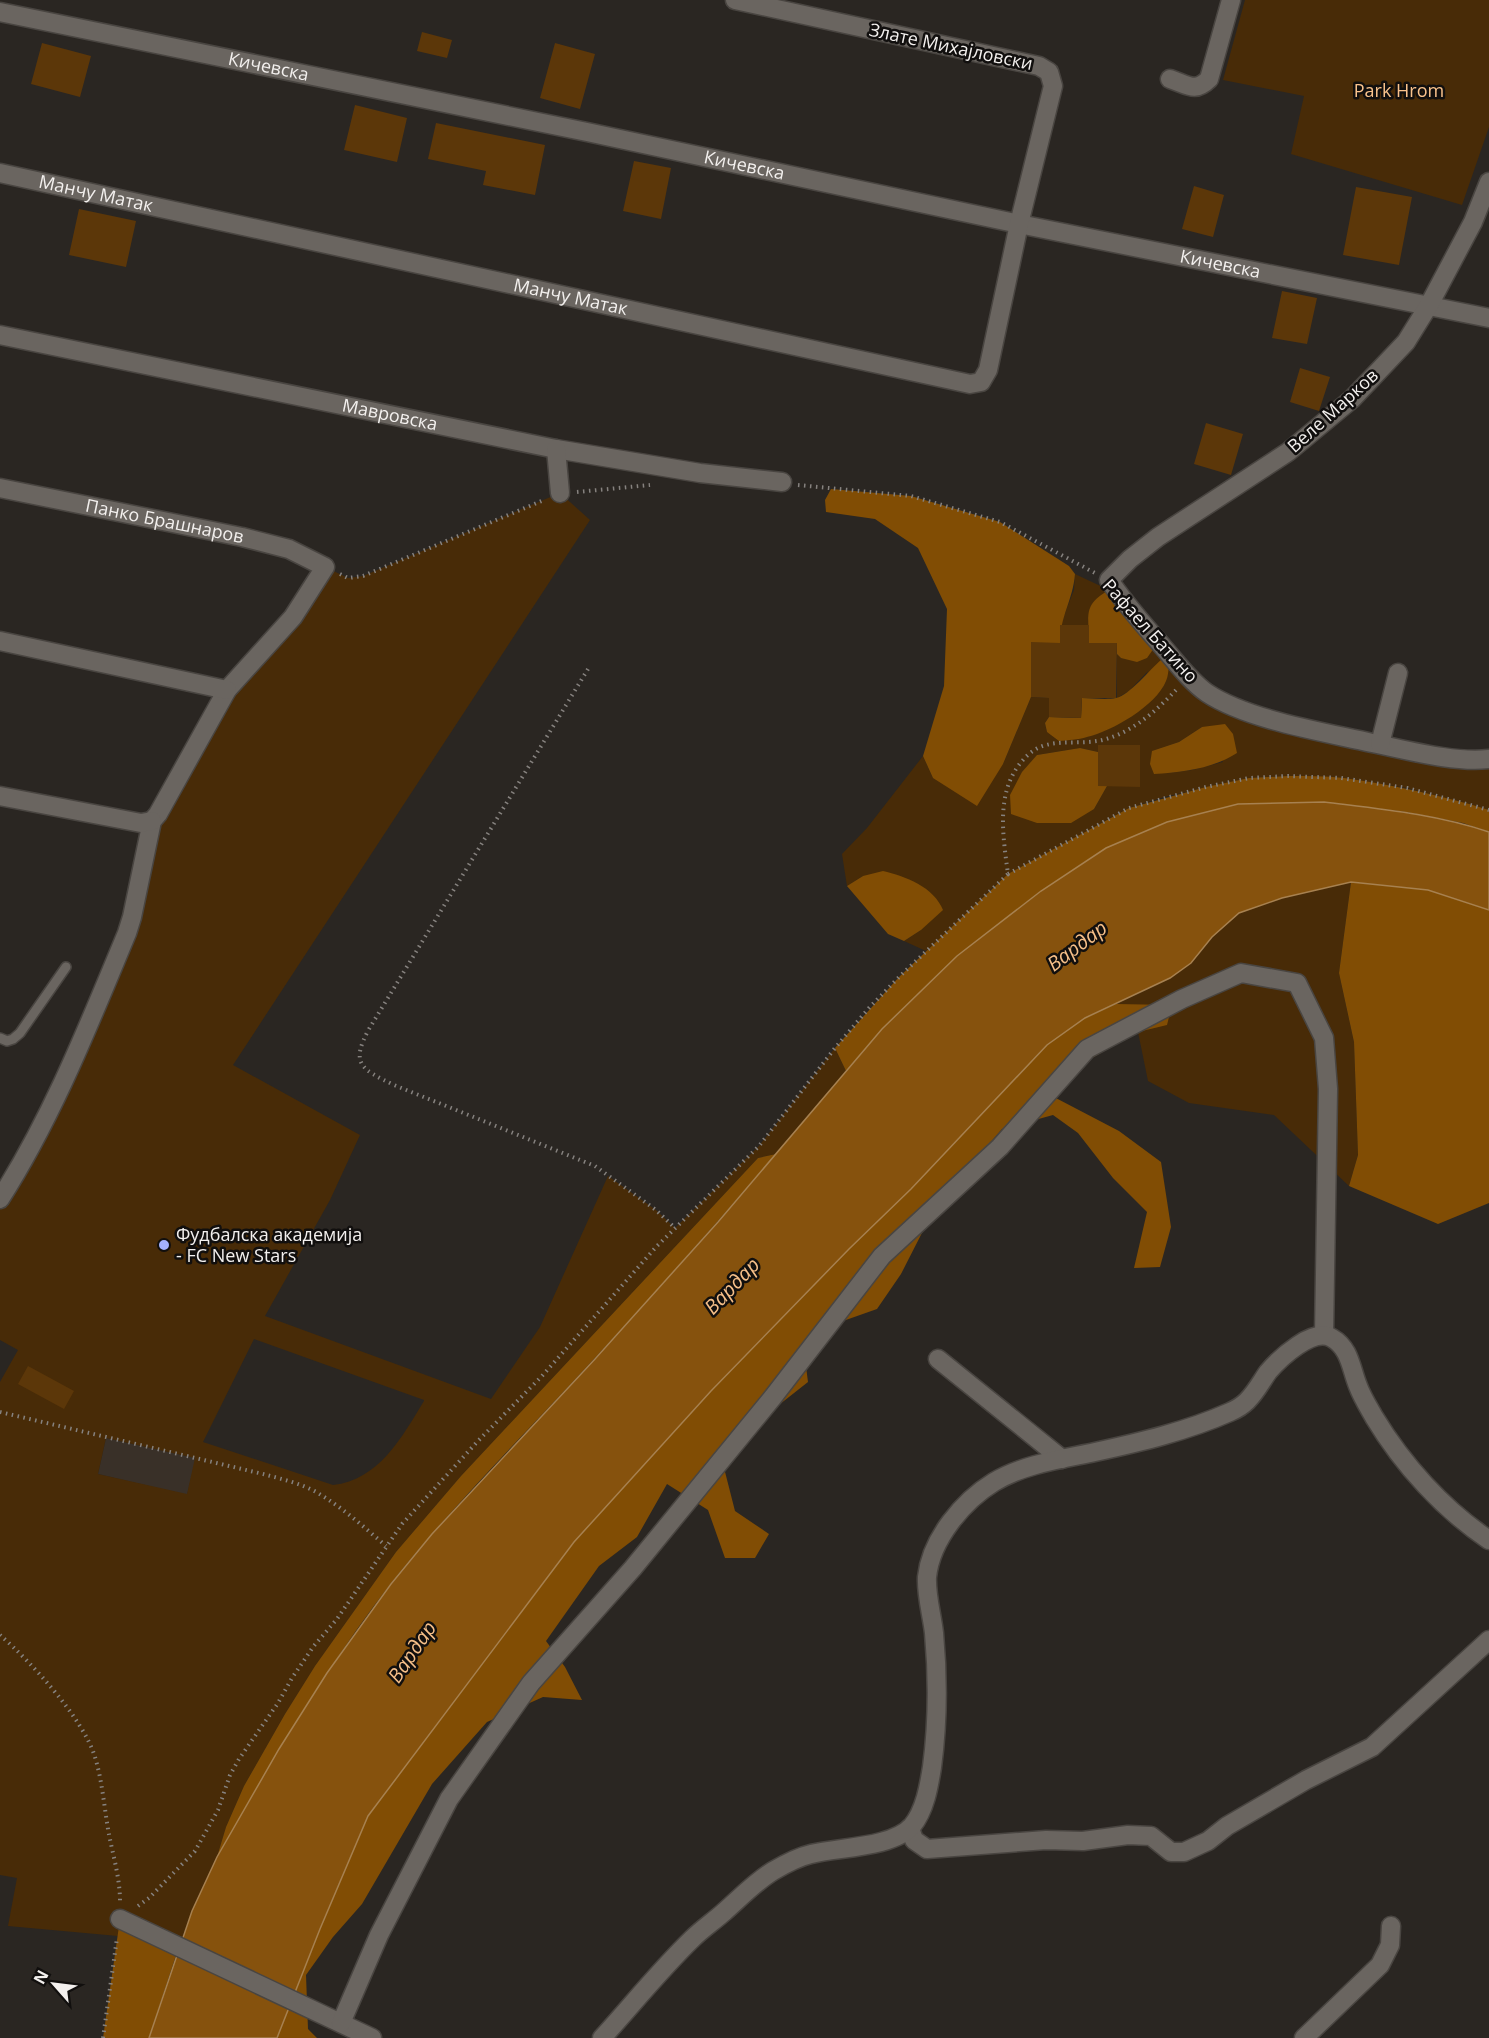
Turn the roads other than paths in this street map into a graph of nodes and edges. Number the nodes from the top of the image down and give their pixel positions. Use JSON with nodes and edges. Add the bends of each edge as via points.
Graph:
{"nodes":[{"id":1,"x":735,"y":0,"type":"edge"},
{"id":2,"x":1231,"y":0,"type":"edge"},
{"id":3,"x":0,"y":12,"type":"edge"},
{"id":4,"x":1170,"y":79,"type":"dead end"},
{"id":5,"x":0,"y":173,"type":"edge"},
{"id":6,"x":1489,"y":182,"type":"edge"},
{"id":7,"x":1019,"y":224,"type":"junction"},
{"id":8,"x":1429,"y":305,"type":"junction"},
{"id":9,"x":1489,"y":318,"type":"edge"},
{"id":10,"x":0,"y":335,"type":"edge"},
{"id":11,"x":556,"y":448,"type":"junction"},
{"id":12,"x":782,"y":482,"type":"road end"},
{"id":13,"x":0,"y":488,"type":"edge"},
{"id":14,"x":560,"y":493,"type":"road end"},
{"id":15,"x":1109,"y":580,"type":"joint"},
{"id":16,"x":0,"y":641,"type":"edge"},
{"id":17,"x":1398,"y":673,"type":"dead end"},
{"id":18,"x":227,"y":690,"type":"junction"},
{"id":19,"x":1380,"y":744,"type":"junction"},
{"id":20,"x":1489,"y":759,"type":"edge"},
{"id":21,"x":0,"y":796,"type":"edge"},
{"id":22,"x":152,"y":821,"type":"junction"},
{"id":23,"x":66,"y":967,"type":"dead end"},
{"id":24,"x":0,"y":1038,"type":"edge"},
{"id":25,"x":0,"y":1199,"type":"edge"},
{"id":26,"x":1324,"y":1335,"type":"junction"},
{"id":27,"x":938,"y":1359,"type":"dead end"},
{"id":28,"x":1062,"y":1459,"type":"junction"},
{"id":29,"x":1489,"y":1540,"type":"edge"},
{"id":30,"x":1489,"y":1640,"type":"edge"},
{"id":31,"x":910,"y":1828,"type":"junction"},
{"id":32,"x":120,"y":1919,"type":"road end"},
{"id":33,"x":1391,"y":1926,"type":"dead end"},
{"id":34,"x":333,"y":2020,"type":"junction"},
{"id":35,"x":372,"y":2038,"type":"edge"},
{"id":36,"x":602,"y":2038,"type":"edge"},
{"id":37,"x":1304,"y":2038,"type":"edge"}],
"edges":[{"from":1,"to":7,"type":"street","name":"Злате Михајловски","via":[[1039,66],[1049,72],[1053,86]]},
{"from":2,"to":4,"type":"street","via":[[1209,79],[1195,88]]},
{"from":3,"to":7,"type":"street","name":"Кичевска"},
{"from":5,"to":7,"type":"street","name":"Манчу Матак","via":[[970,384],[981,382],[988,370]]},
{"from":6,"to":8,"type":"street","name":"Веле Марков","via":[[1473,222]]},
{"from":7,"to":8,"type":"street","name":"Кичевска"},
{"from":8,"to":9,"type":"street","name":"Кичевска"},
{"from":8,"to":15,"type":"street","name":"Веле Марков","via":[[1406,342],[1352,399],[1288,452],[1158,537]]},
{"from":10,"to":11,"type":"street","name":"Мавровска"},
{"from":11,"to":12,"type":"street","name":"Мавровска","via":[[700,473]]},
{"from":11,"to":14,"type":"street"},
{"from":13,"to":18,"type":"street","name":"Панко Брашнаров","via":[[242,537],[289,549],[325,567],[293,617]]},
{"from":15,"to":19,"type":"street","name":"Рафаел Батино","via":[[1189,677],[1206,692],[1236,707],[1296,726]]},
{"from":16,"to":18,"type":"street"},
{"from":17,"to":19,"type":"street"},
{"from":18,"to":22,"type":"street"},
{"from":19,"to":20,"type":"street","name":"Рафаел Батино","via":[[1471,760]]},
{"from":21,"to":22,"type":"street","via":[[141,823]]},
{"from":22,"to":25,"type":"street","via":[[134,911],[123,942],[52,1107]]},
{"from":23,"to":24,"type":"lane","via":[[20,1033],[7,1041]]},
{"from":26,"to":28,"type":"street","via":[[1301,1343],[1284,1356],[1240,1408],[1191,1428]]},
{"from":26,"to":29,"type":"street","via":[[1333,1338],[1347,1353],[1359,1389],[1409,1467],[1452,1511]]},
{"from":26,"to":34,"type":"street","via":[[1328,1089],[1324,1038],[1297,982],[1241,973],[1088,1049],[1000,1147],[882,1256],[633,1568],[531,1683],[449,1799]]},
{"from":27,"to":28,"type":"street"},
{"from":28,"to":31,"type":"street","via":[[1018,1471],[974,1496],[955,1517],[930,1562],[927,1580],[934,1635],[937,1719],[928,1788]]},
{"from":30,"to":31,"type":"street","via":[[1372,1747],[1306,1780],[1184,1852],[1172,1852],[1151,1836],[1128,1835],[927,1849],[914,1840]]},
{"from":31,"to":36,"type":"street","via":[[867,1845],[811,1854],[771,1873],[694,1936]]},
{"from":32,"to":34,"type":"street"},
{"from":33,"to":37,"type":"street","via":[[1390,1945],[1380,1965]]},
{"from":34,"to":35,"type":"street"}]}
